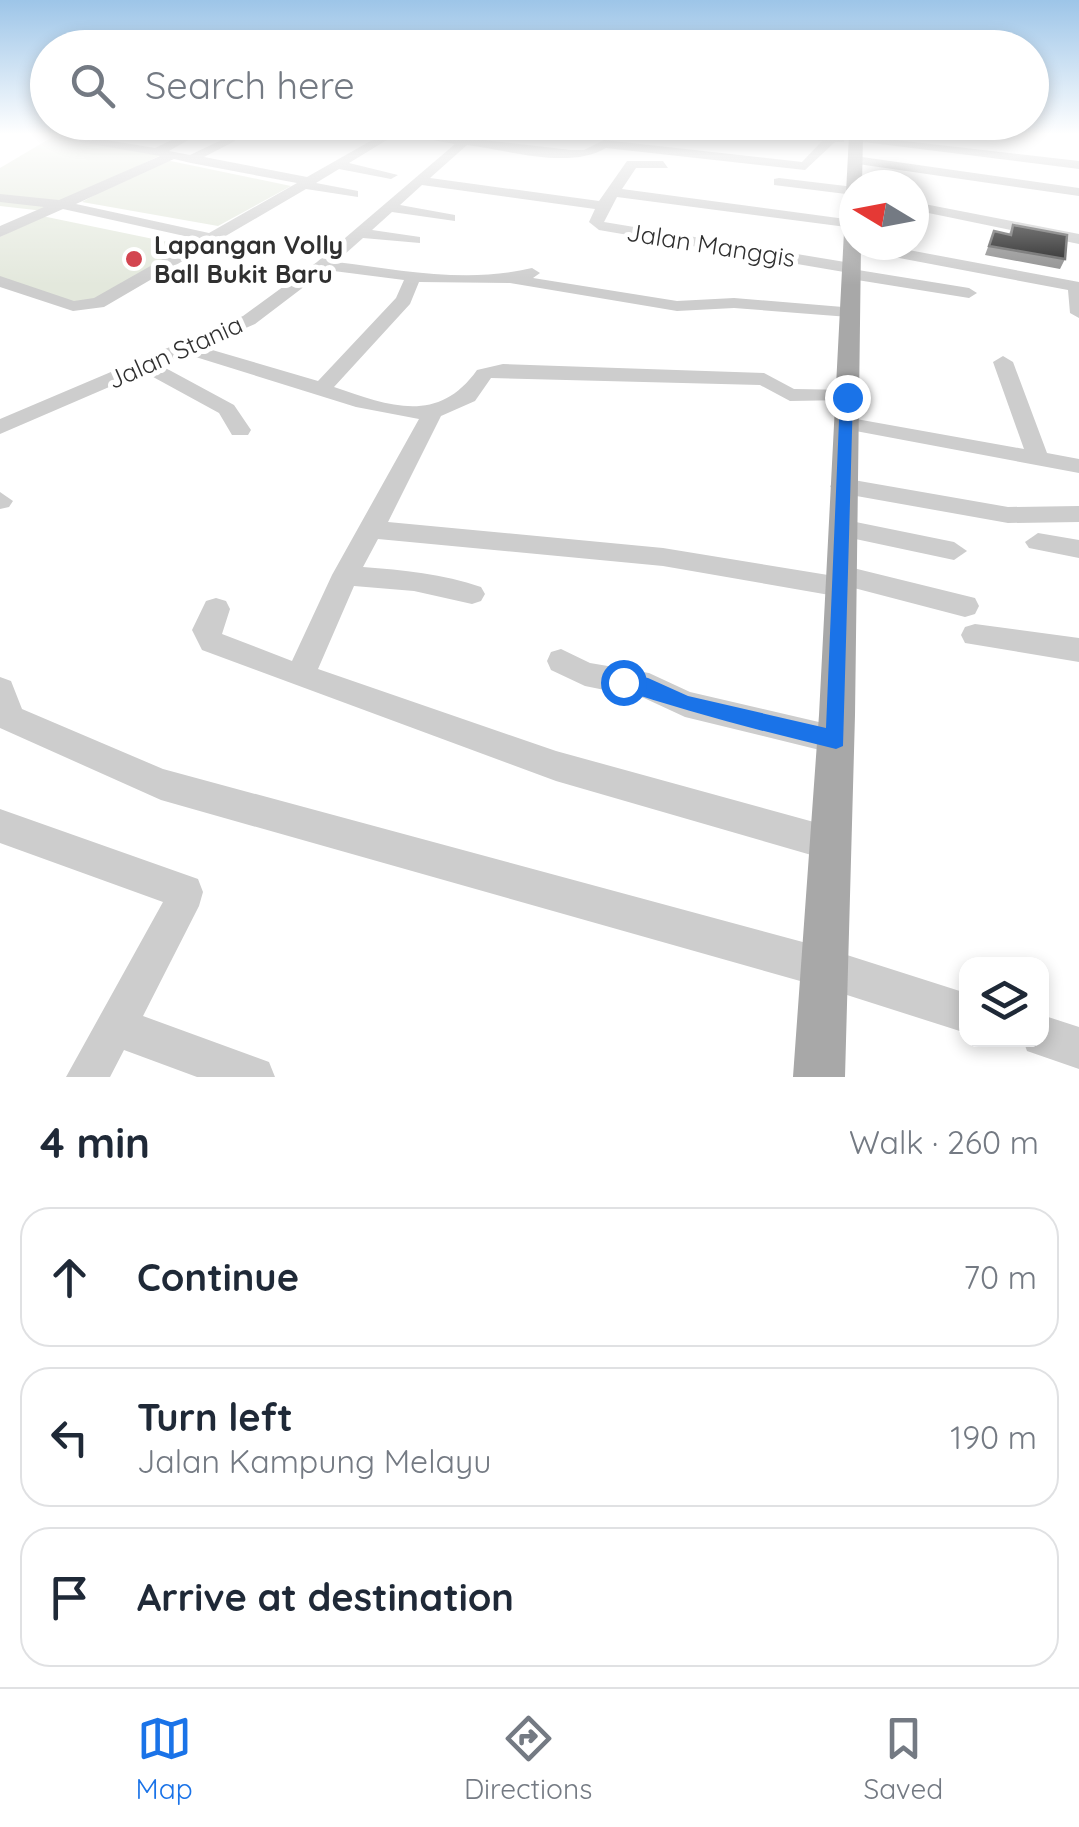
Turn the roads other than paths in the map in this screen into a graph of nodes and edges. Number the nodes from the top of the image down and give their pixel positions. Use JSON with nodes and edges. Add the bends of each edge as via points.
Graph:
{"nodes":[{"id":1,"x":106,"y":185,"type":"edge"},
{"id":2,"x":299,"y":185,"type":"edge"},
{"id":3,"x":318,"y":185,"type":"edge"},
{"id":4,"x":413,"y":185,"type":"edge"},
{"id":5,"x":456,"y":185,"type":"edge"},
{"id":6,"x":616,"y":185,"type":"edge"},
{"id":7,"x":617,"y":185,"type":"edge"},
{"id":8,"x":620,"y":185,"type":"edge"},
{"id":9,"x":1033,"y":185,"type":"edge"},
{"id":10,"x":700,"y":190,"type":"dead end"},
{"id":11,"x":1079,"y":192,"type":"edge"},
{"id":12,"x":353,"y":194,"type":"dead end"},
{"id":13,"x":0,"y":198,"type":"edge"},
{"id":14,"x":68,"y":202,"type":"junction"},
{"id":15,"x":603,"y":206,"type":"junction"},
{"id":16,"x":388,"y":208,"type":"junction"},
{"id":17,"x":929,"y":209,"type":"edge"},
{"id":18,"x":450,"y":218,"type":"dead end"},
{"id":19,"x":0,"y":232,"type":"edge"},
{"id":20,"x":359,"y":233,"type":"junction"},
{"id":21,"x":213,"y":235,"type":"junction"},
{"id":22,"x":839,"y":236,"type":"edge"},
{"id":23,"x":1079,"y":239,"type":"edge"},
{"id":24,"x":415,"y":240,"type":"dead end"},
{"id":25,"x":929,"y":255,"type":"edge"},
{"id":26,"x":852,"y":260,"type":"edge"},
{"id":27,"x":323,"y":264,"type":"junction"},
{"id":28,"x":541,"y":269,"type":"dead end"},
{"id":29,"x":851,"y":271,"type":"junction"},
{"id":30,"x":414,"y":276,"type":"junction"},
{"id":31,"x":516,"y":280,"type":"junction"},
{"id":32,"x":0,"y":282,"type":"edge"},
{"id":33,"x":1077,"y":287,"type":"edge"},
{"id":34,"x":27,"y":290,"type":"junction"},
{"id":35,"x":969,"y":293,"type":"dead end"},
{"id":36,"x":0,"y":306,"type":"edge"},
{"id":37,"x":848,"y":312,"type":"junction"},
{"id":38,"x":1079,"y":313,"type":"edge"},
{"id":39,"x":186,"y":348,"type":"junction"},
{"id":40,"x":1003,"y":362,"type":"dead end"},
{"id":41,"x":145,"y":366,"type":"junction"},
{"id":42,"x":320,"y":390,"type":"junction"},
{"id":43,"x":846,"y":405,"type":"junction"},
{"id":44,"x":432,"y":414,"type":"junction"},
{"id":45,"x":0,"y":427,"type":"edge"},
{"id":46,"x":240,"y":430,"type":"dead end"},
{"id":47,"x":1038,"y":458,"type":"junction"},
{"id":48,"x":1079,"y":466,"type":"edge"},
{"id":49,"x":842,"y":486,"type":"junction"},
{"id":50,"x":1079,"y":514,"type":"edge"},
{"id":51,"x":842,"y":528,"type":"junction"},
{"id":52,"x":369,"y":529,"type":"junction"},
{"id":53,"x":1038,"y":542,"type":"dead end"},
{"id":54,"x":1079,"y":548,"type":"edge"},
{"id":55,"x":954,"y":551,"type":"dead end"},
{"id":56,"x":344,"y":576,"type":"junction"},
{"id":57,"x":841,"y":581,"type":"junction"},
{"id":58,"x":472,"y":594,"type":"dead end"},
{"id":59,"x":965,"y":606,"type":"dead end"},
{"id":60,"x":216,"y":609,"type":"dead end"},
{"id":61,"x":974,"y":636,"type":"dead end"},
{"id":62,"x":1079,"y":650,"type":"edge"},
{"id":63,"x":561,"y":661,"type":"dead end"},
{"id":64,"x":300,"y":676,"type":"junction"},
{"id":65,"x":3,"y":712,"type":"edge"},
{"id":66,"x":836,"y":740,"type":"junction"},
{"id":67,"x":0,"y":826,"type":"edge"},
{"id":68,"x":832,"y":844,"type":"junction"},
{"id":69,"x":825,"y":968,"type":"junction"},
{"id":70,"x":959,"y":1010,"type":"edge"},
{"id":71,"x":117,"y":1027,"type":"junction"},
{"id":72,"x":1049,"y":1038,"type":"edge"},
{"id":73,"x":1079,"y":1048,"type":"edge"},
{"id":74,"x":87,"y":1077,"type":"edge"},
{"id":75,"x":254,"y":1077,"type":"edge"},
{"id":76,"x":819,"y":1077,"type":"edge"}],
"edges":[{"from":1,"to":14,"type":"street"},
{"from":2,"to":21,"type":"street"},
{"from":3,"to":12,"type":"street"},
{"from":4,"to":16,"type":"street","name":"Jalan Stania"},
{"from":5,"to":15,"type":"street","name":"Jalan Manggis"},
{"from":6,"to":15,"type":"street"},
{"from":7,"to":22,"type":"street"},
{"from":8,"to":10,"type":"street"},
{"from":9,"to":11,"type":"street"},
{"from":13,"to":14,"type":"street"},
{"from":14,"to":19,"type":"street"},
{"from":14,"to":21,"type":"street"},
{"from":15,"to":29,"type":"street","name":"Jalan Manggis","via":[[599,226]]},
{"from":16,"to":18,"type":"street"},
{"from":16,"to":20,"type":"street","name":"Jalan Stania"},
{"from":17,"to":23,"type":"street"},
{"from":20,"to":24,"type":"street"},
{"from":20,"to":27,"type":"street","name":"Jalan Stania"},
{"from":21,"to":34,"type":"street","via":[[98,303],[74,306]]},
{"from":25,"to":33,"type":"street"},
{"from":26,"to":29,"type":"main road"},
{"from":27,"to":30,"type":"street"},
{"from":27,"to":39,"type":"street","name":"Jalan Stania","via":[[258,315]]},
{"from":28,"to":31,"type":"street"},
{"from":29,"to":35,"type":"street"},
{"from":29,"to":37,"type":"main road"},
{"from":30,"to":31,"type":"street"},
{"from":30,"to":42,"type":"street","via":[[404,300]]},
{"from":31,"to":37,"type":"street","via":[[677,306]]},
{"from":32,"to":34,"type":"street"},
{"from":33,"to":38,"type":"street"},
{"from":34,"to":36,"type":"street"},
{"from":37,"to":43,"type":"main road"},
{"from":39,"to":41,"type":"street","name":"Jalan Stania"},
{"from":39,"to":42,"type":"street"},
{"from":40,"to":47,"type":"street"},
{"from":41,"to":45,"type":"street","name":"Jalan Stania"},
{"from":41,"to":46,"type":"street","via":[[227,409]]},
{"from":42,"to":44,"type":"street"},
{"from":43,"to":44,"type":"street","via":[[790,395],[764,379],[490,370],[464,404]]},
{"from":43,"to":47,"type":"street"},
{"from":43,"to":49,"type":"main road"},
{"from":44,"to":52,"type":"street"},
{"from":47,"to":48,"type":"street"},
{"from":49,"to":50,"type":"street","via":[[1008,515]]},
{"from":49,"to":51,"type":"main road"},
{"from":51,"to":55,"type":"street"},
{"from":51,"to":57,"type":"main road"},
{"from":52,"to":56,"type":"street"},
{"from":52,"to":57,"type":"street"},
{"from":53,"to":54,"type":"street"},
{"from":56,"to":58,"type":"street"},
{"from":56,"to":64,"type":"street"},
{"from":57,"to":59,"type":"street"},
{"from":57,"to":66,"type":"main road"},
{"from":60,"to":64,"type":"street","via":[[206,624],[212,642]]},
{"from":61,"to":62,"type":"street"},
{"from":63,"to":66,"type":"street","via":[[685,704]]},
{"from":64,"to":68,"type":"street","via":[[556,766]]},
{"from":65,"to":69,"type":"street","via":[[161,784]]},
{"from":66,"to":68,"type":"main road"},
{"from":67,"to":71,"type":"street","via":[[184,892]]},
{"from":68,"to":69,"type":"main road"},
{"from":69,"to":70,"type":"street"},
{"from":69,"to":76,"type":"main road"},
{"from":71,"to":74,"type":"street"},
{"from":71,"to":75,"type":"street"},
{"from":72,"to":73,"type":"street"}]}
